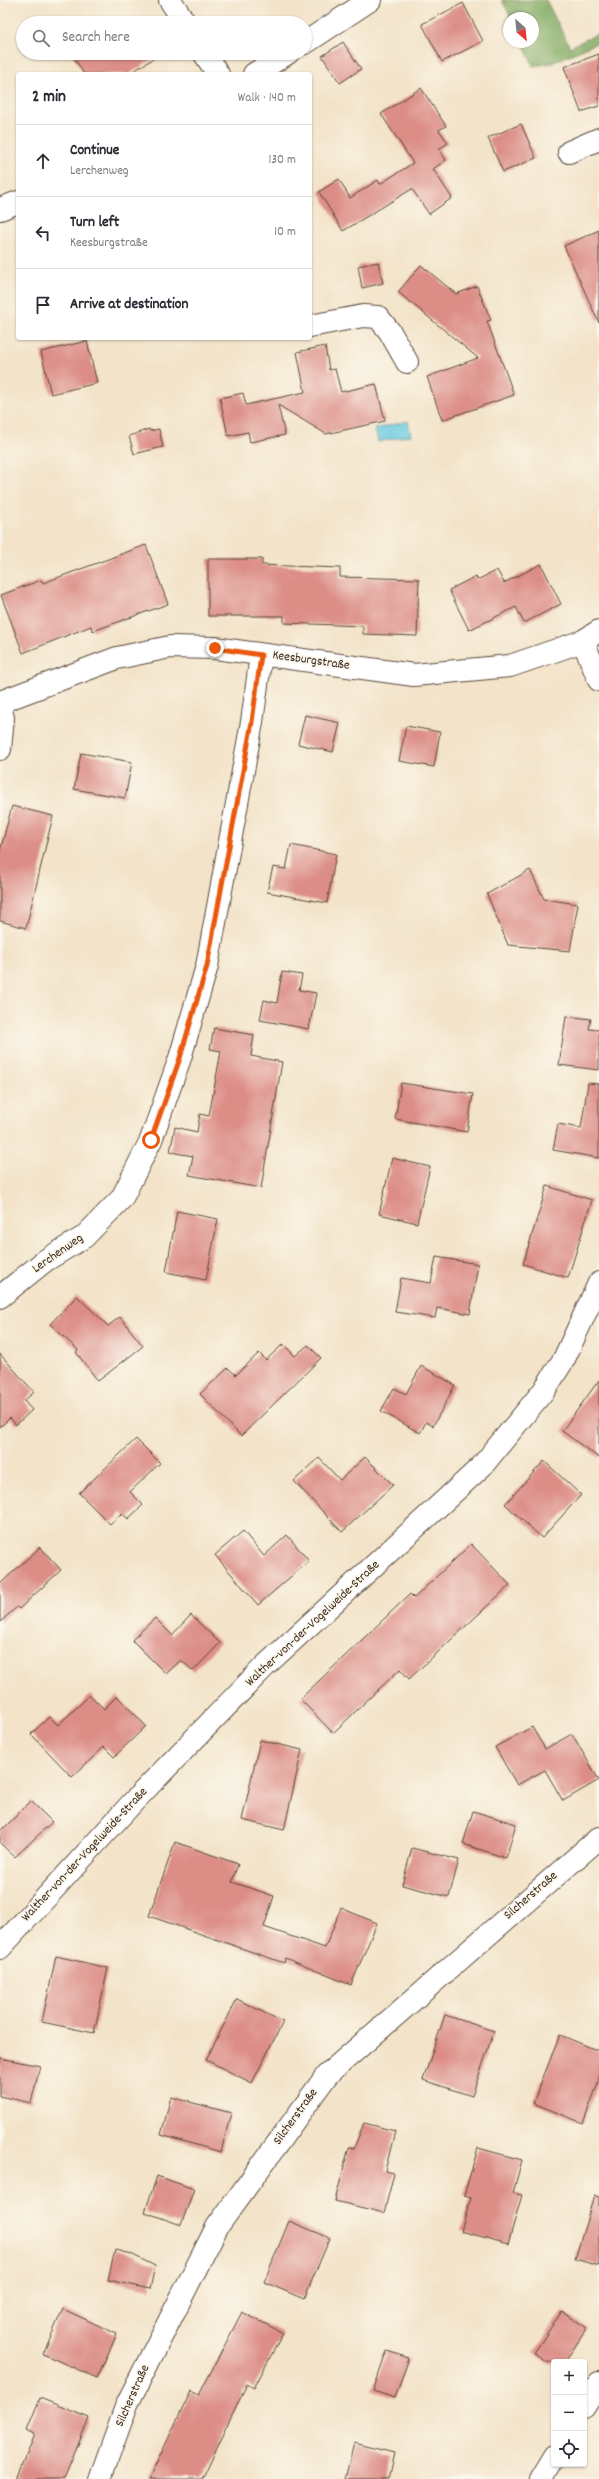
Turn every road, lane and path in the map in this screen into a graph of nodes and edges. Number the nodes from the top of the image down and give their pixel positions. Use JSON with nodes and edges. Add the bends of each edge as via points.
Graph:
{"nodes":[{"id":1,"x":170,"y":0,"type":"edge"},
{"id":2,"x":370,"y":0,"type":"edge"},
{"id":3,"x":180,"y":16,"type":"edge"},
{"id":4,"x":312,"y":38,"type":"edge"},
{"id":5,"x":209,"y":60,"type":"edge"},
{"id":6,"x":277,"y":60,"type":"edge"},
{"id":7,"x":217,"y":72,"type":"edge"},
{"id":8,"x":257,"y":72,"type":"edge"},
{"id":9,"x":599,"y":139,"type":"edge"},
{"id":10,"x":569,"y":152,"type":"dead end"},
{"id":11,"x":16,"y":203,"type":"edge"},
{"id":12,"x":0,"y":209,"type":"edge"},
{"id":13,"x":312,"y":326,"type":"edge"},
{"id":14,"x":407,"y":362,"type":"dead end"},
{"id":15,"x":591,"y":636,"type":"edge"},
{"id":16,"x":261,"y":655,"type":"junction"},
{"id":17,"x":599,"y":680,"type":"edge"},
{"id":18,"x":0,"y":702,"type":"edge"},
{"id":19,"x":0,"y":706,"type":"edge"},
{"id":20,"x":0,"y":749,"type":"edge"},
{"id":21,"x":599,"y":1283,"type":"edge"},
{"id":22,"x":0,"y":1297,"type":"edge"},
{"id":23,"x":599,"y":1838,"type":"edge"},
{"id":24,"x":0,"y":1948,"type":"edge"},
{"id":25,"x":599,"y":2383,"type":"edge"},
{"id":26,"x":587,"y":2402,"type":"edge"},
{"id":27,"x":551,"y":2461,"type":"edge"},
{"id":28,"x":100,"y":2479,"type":"edge"},
{"id":29,"x":540,"y":2479,"type":"edge"}],
"edges":[{"from":1,"to":3,"type":"street"},
{"from":2,"to":4,"type":"street"},
{"from":5,"to":7,"type":"street"},
{"from":6,"to":8,"type":"street"},
{"from":9,"to":10,"type":"street"},
{"from":11,"to":12,"type":"street"},
{"from":13,"to":14,"type":"street","via":[[363,316],[375,307]]},
{"from":15,"to":16,"type":"street","name":"Keesburgstraße","via":[[510,666],[414,675]]},
{"from":15,"to":17,"type":"street"},
{"from":16,"to":18,"type":"street","name":"Keesburgstraße","via":[[215,648],[170,647],[117,658]]},
{"from":16,"to":22,"type":"street","name":"Lerchenweg","via":[[252,722],[207,966],[180,1058],[151,1140],[122,1198],[84,1237],[46,1260]]},
{"from":19,"to":20,"type":"street","via":[[3,718]]},
{"from":21,"to":24,"type":"street","name":"Walther-von-der-Vogelweide-Straße","via":[[564,1359],[544,1389],[482,1466],[266,1666],[134,1801]]},
{"from":23,"to":28,"type":"street","name":"Silcherstraße","via":[[327,2075],[217,2227],[127,2404]]},
{"from":25,"to":26,"type":"street"},
{"from":27,"to":29,"type":"street"}]}
